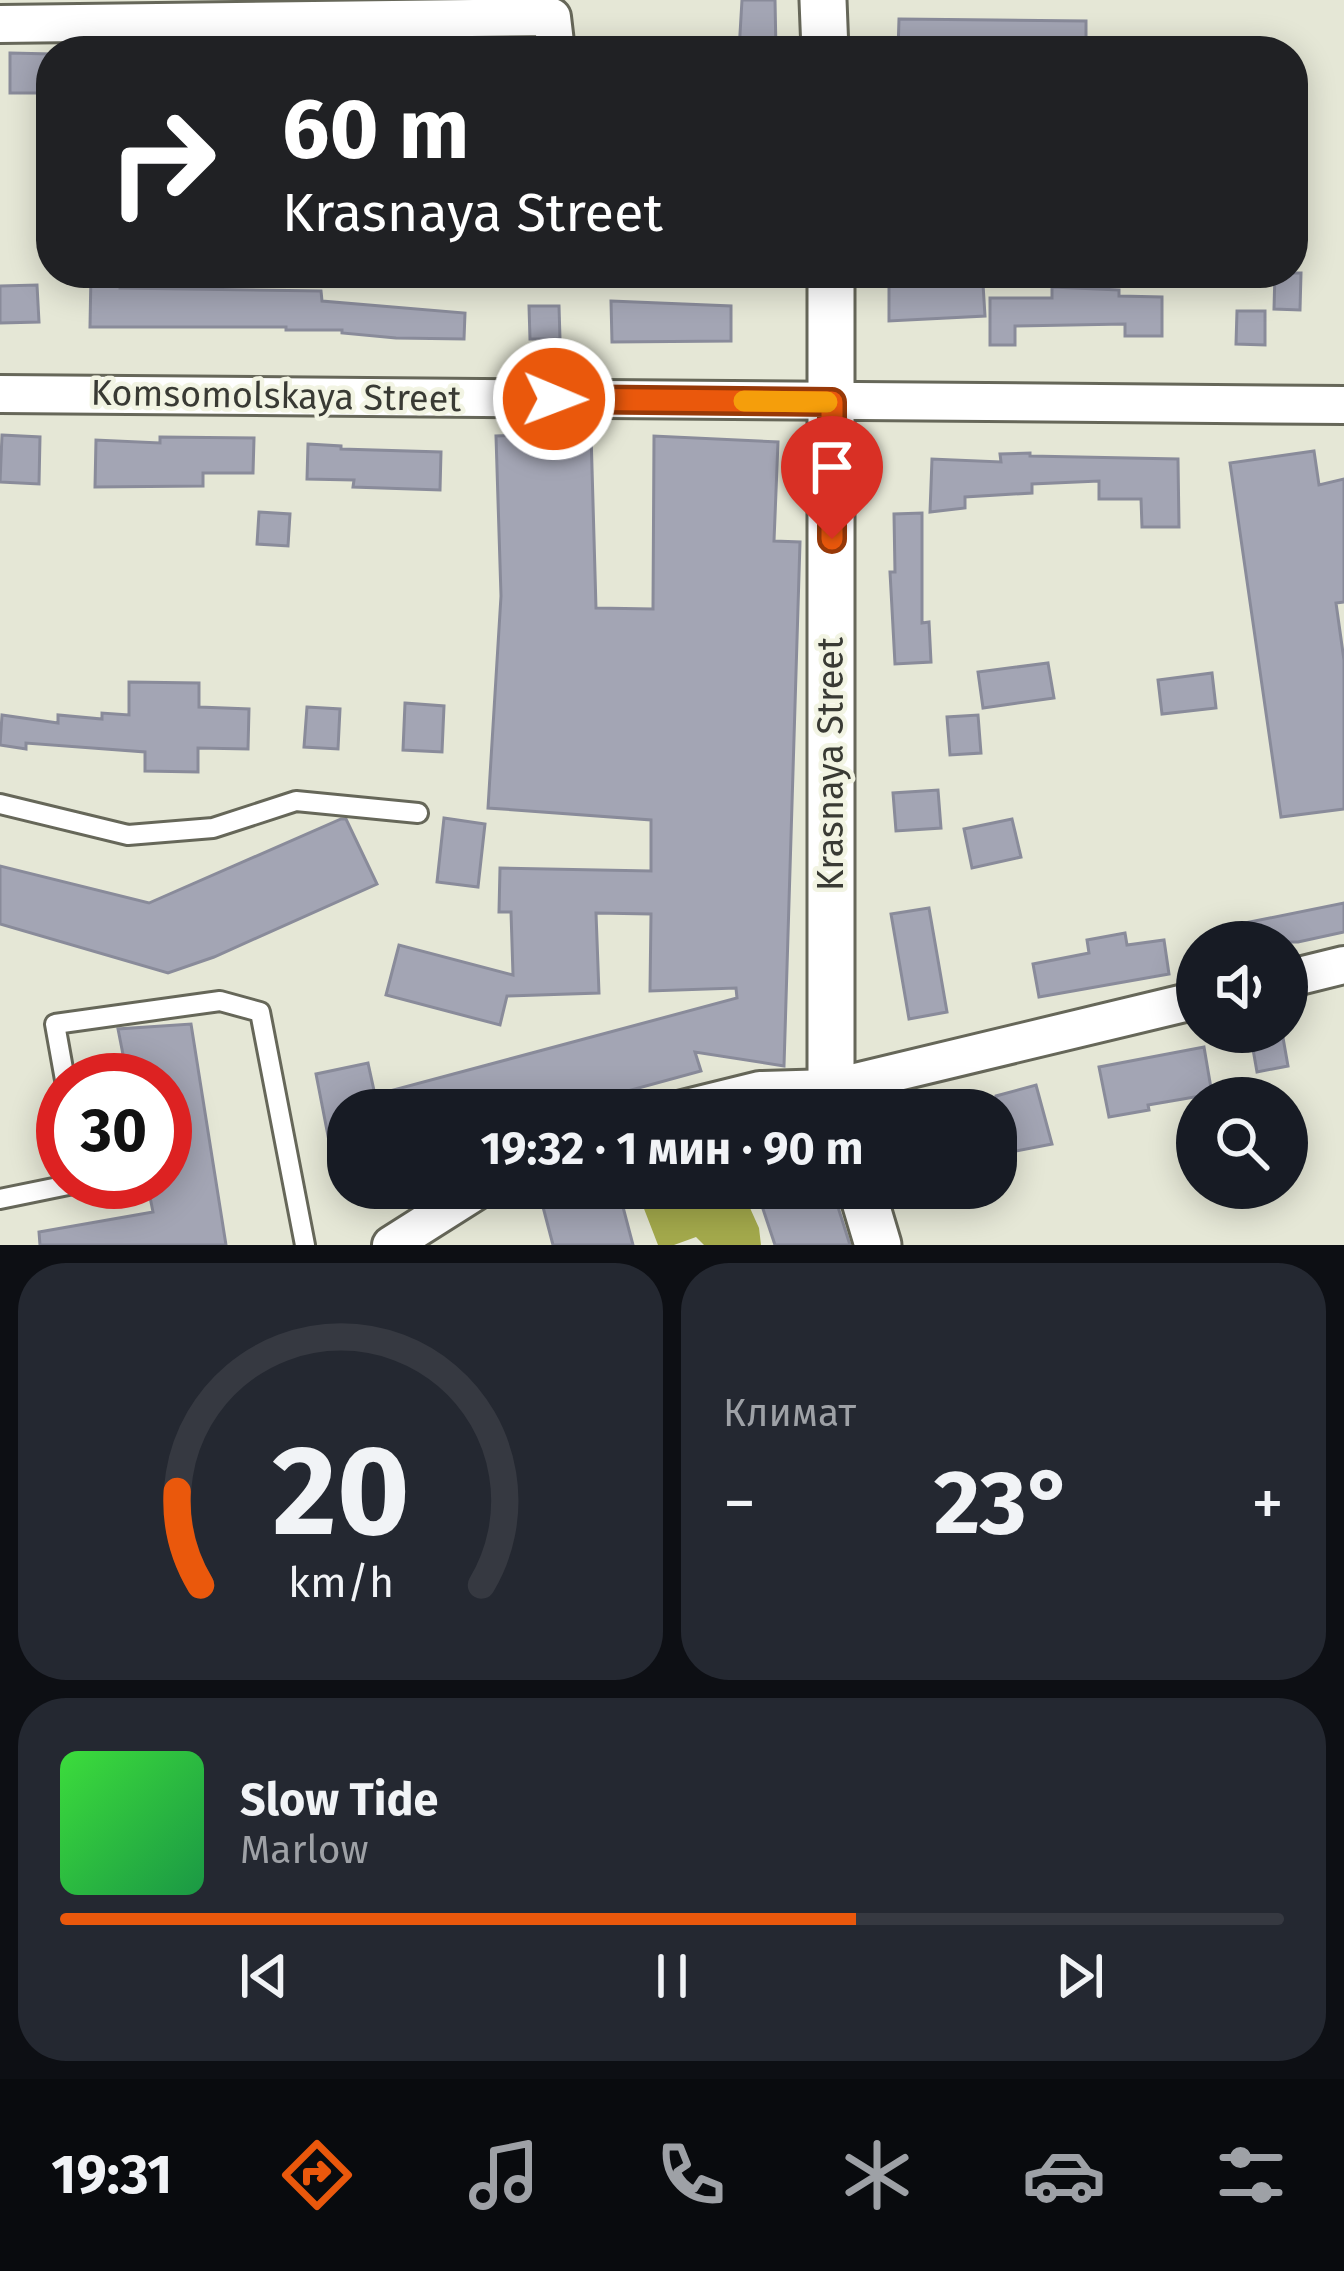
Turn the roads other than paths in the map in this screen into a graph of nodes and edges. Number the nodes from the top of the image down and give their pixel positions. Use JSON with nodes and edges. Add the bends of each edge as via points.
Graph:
{"nodes":[{"id":1,"x":823,"y":0,"type":"edge"},
{"id":2,"x":0,"y":24,"type":"edge"},
{"id":3,"x":554,"y":36,"type":"edge"},
{"id":4,"x":824,"y":36,"type":"edge"},
{"id":5,"x":831,"y":288,"type":"edge"},
{"id":6,"x":0,"y":394,"type":"edge"},
{"id":7,"x":832,"y":402,"type":"junction"},
{"id":8,"x":1344,"y":405,"type":"edge"},
{"id":9,"x":0,"y":804,"type":"edge"},
{"id":10,"x":418,"y":813,"type":"dead end"},
{"id":11,"x":1344,"y":965,"type":"edge"},
{"id":12,"x":1308,"y":974,"type":"edge"},
{"id":13,"x":1176,"y":1006,"type":"edge"},
{"id":14,"x":60,"y":1053,"type":"edge"},
{"id":15,"x":834,"y":1089,"type":"edge"},
{"id":16,"x":871,"y":1089,"type":"edge"},
{"id":17,"x":36,"y":1192,"type":"edge"},
{"id":18,"x":0,"y":1199,"type":"edge"},
{"id":19,"x":448,"y":1209,"type":"edge"},
{"id":20,"x":867,"y":1209,"type":"edge"},
{"id":21,"x":305,"y":1245,"type":"edge"},
{"id":22,"x":391,"y":1245,"type":"edge"},
{"id":23,"x":878,"y":1245,"type":"edge"}],
"edges":[{"from":1,"to":4,"type":"street"},
{"from":2,"to":3,"type":"street","via":[[552,17]]},
{"from":5,"to":7,"type":"street","name":"Krasnaya Street"},
{"from":6,"to":7,"type":"street","name":"Komsomolskaya Street"},
{"from":7,"to":8,"type":"street","name":"Komsomolskaya Street"},
{"from":7,"to":15,"type":"street","name":"Krasnaya Street"},
{"from":9,"to":10,"type":"lane","via":[[128,835],[213,828],[296,801]]},
{"from":11,"to":12,"type":"street"},
{"from":13,"to":16,"type":"street"},
{"from":14,"to":21,"type":"lane","via":[[55,1024],[220,1001],[260,1012]]},
{"from":17,"to":18,"type":"lane"},
{"from":19,"to":22,"type":"street"},
{"from":20,"to":23,"type":"street"}]}
